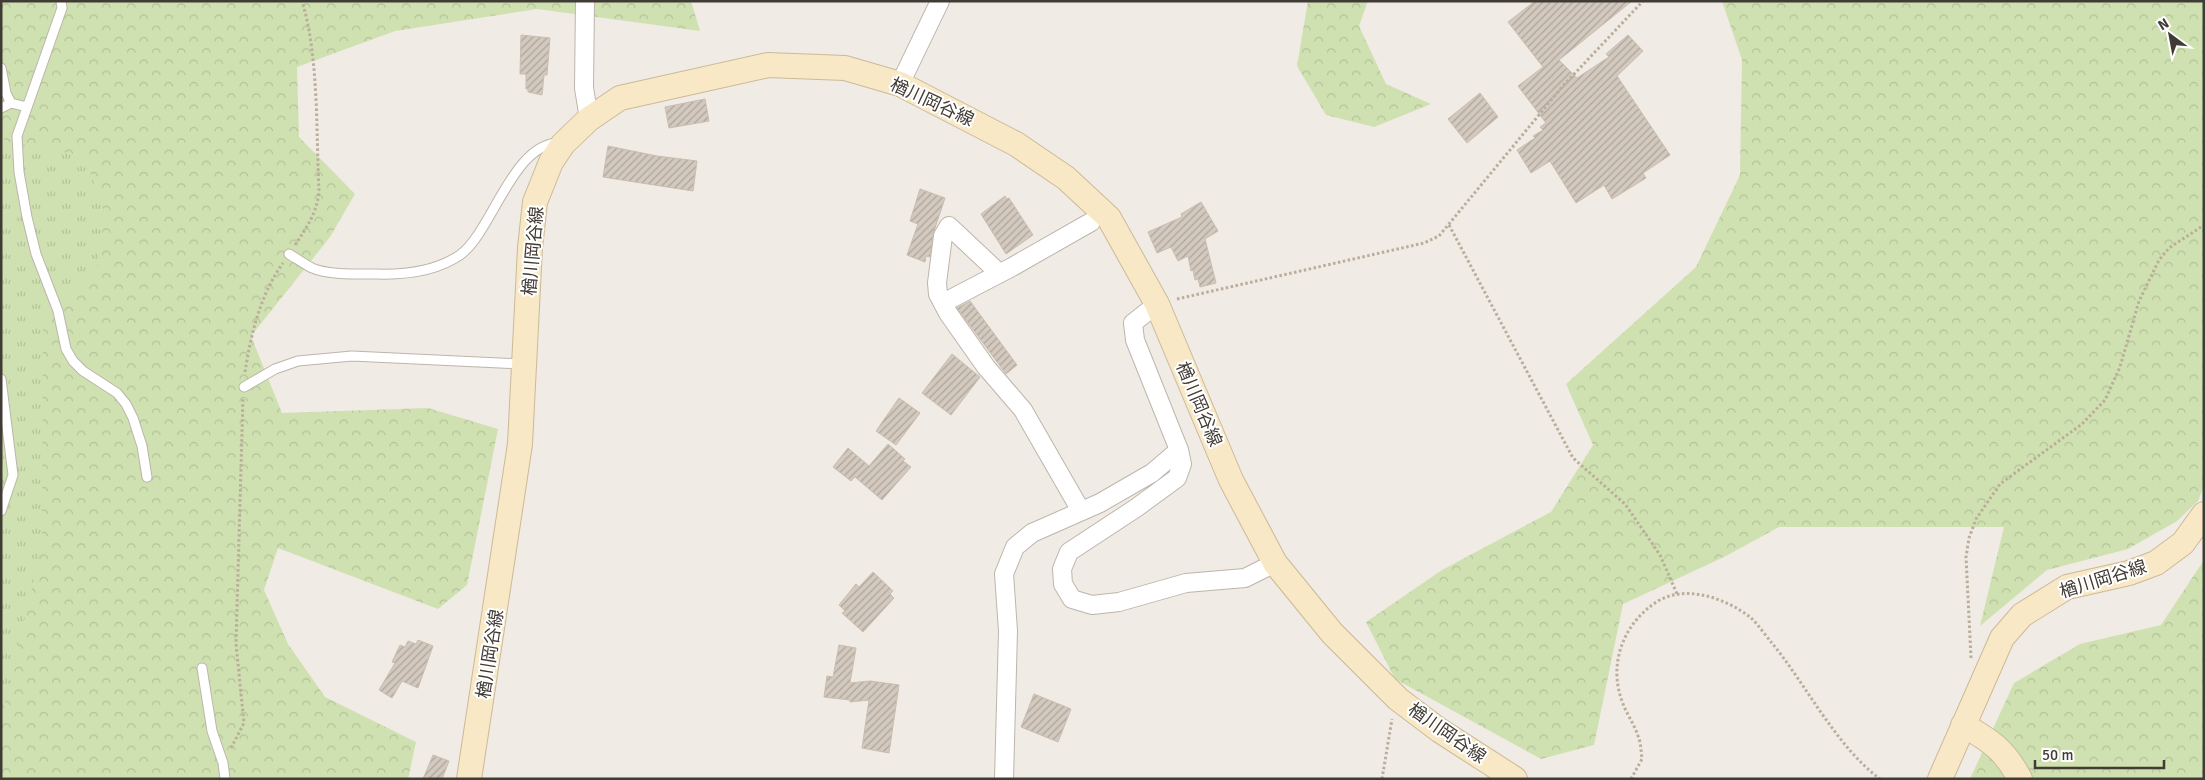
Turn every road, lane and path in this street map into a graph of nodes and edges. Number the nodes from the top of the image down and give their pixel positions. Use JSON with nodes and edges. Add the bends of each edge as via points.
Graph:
{"nodes":[{"id":1,"x":61,"y":1,"type":"edge"},
{"id":2,"x":586,"y":1,"type":"edge"},
{"id":3,"x":940,"y":1,"type":"edge"},
{"id":4,"x":1644,"y":1,"type":"edge"},
{"id":5,"x":1,"y":68,"type":"edge"},
{"id":6,"x":900,"y":84,"type":"junction"},
{"id":7,"x":11,"y":103,"type":"junction"},
{"id":8,"x":26,"y":107,"type":"junction"},
{"id":9,"x":1,"y":108,"type":"edge"},
{"id":10,"x":589,"y":119,"type":"junction"},
{"id":11,"x":563,"y":144,"type":"junction"},
{"id":12,"x":1091,"y":222,"type":"dead end"},
{"id":13,"x":1449,"y":225,"type":"junction"},
{"id":14,"x":2204,"y":225,"type":"edge"},
{"id":15,"x":289,"y":254,"type":"dead end"},
{"id":16,"x":999,"y":273,"type":"junction"},
{"id":17,"x":943,"y":303,"type":"junction"},
{"id":18,"x":1157,"y":304,"type":"junction"},
{"id":19,"x":526,"y":364,"type":"junction"},
{"id":20,"x":1,"y":379,"type":"edge"},
{"id":21,"x":244,"y":387,"type":"dead end"},
{"id":22,"x":1179,"y":450,"type":"junction"},
{"id":23,"x":147,"y":477,"type":"dead end"},
{"id":24,"x":1,"y":511,"type":"edge"},
{"id":25,"x":1081,"y":511,"type":"junction"},
{"id":26,"x":2204,"y":514,"type":"edge"},
{"id":27,"x":1275,"y":563,"type":"junction"},
{"id":28,"x":1677,"y":594,"type":"junction"},
{"id":29,"x":202,"y":668,"type":"dead end"},
{"id":30,"x":1984,"y":674,"type":"junction"},
{"id":31,"x":1398,"y":699,"type":"junction"},
{"id":32,"x":1963,"y":725,"type":"junction"},
{"id":33,"x":224,"y":779,"type":"edge"},
{"id":34,"x":469,"y":779,"type":"edge"},
{"id":35,"x":1004,"y":779,"type":"edge"},
{"id":36,"x":1382,"y":779,"type":"edge"},
{"id":37,"x":1515,"y":779,"type":"edge"},
{"id":38,"x":1631,"y":779,"type":"edge"},
{"id":39,"x":1880,"y":779,"type":"edge"},
{"id":40,"x":1940,"y":779,"type":"edge"},
{"id":41,"x":2020,"y":779,"type":"edge"}],
"edges":[{"from":1,"to":8,"type":"lane","via":[[62,8],[48,51]]},
{"from":2,"to":10,"type":"street","via":[[584,88]]},
{"from":3,"to":6,"type":"street"},
{"from":4,"to":13,"type":"path","via":[[1562,87]]},
{"from":5,"to":7,"type":"lane"},
{"from":6,"to":10,"type":"main road","name":"楢川岡谷線","via":[[845,68],[768,65],[620,98]]},
{"from":6,"to":18,"type":"main road","name":"楢川岡谷線","via":[[1016,144],[1066,178],[1109,218]]},
{"from":7,"to":8,"type":"lane"},
{"from":7,"to":9,"type":"lane"},
{"from":8,"to":23,"type":"lane","via":[[17,136],[19,172],[36,254],[56,304],[66,348],[73,361],[117,393],[126,404],[142,446]]},
{"from":10,"to":11,"type":"main road","name":"楢川岡谷線"},
{"from":11,"to":15,"type":"lane","via":[[548,143],[537,149],[502,193],[475,237],[461,254],[446,263],[420,272],[350,274],[313,268]]},
{"from":11,"to":19,"type":"main road","name":"楢川岡谷線","via":[[551,162],[535,202]]},
{"from":12,"to":16,"type":"street"},
{"from":13,"to":18,"type":"path","via":[[1439,236],[1424,243]]},
{"from":13,"to":28,"type":"path","via":[[1573,458],[1625,504],[1660,555]]},
{"from":14,"to":30,"type":"path","via":[[2169,248],[2159,260],[2140,301],[2120,367],[2105,400],[2082,424],[2000,484],[1976,518],[1966,557],[1970,657]]},
{"from":16,"to":17,"type":"street"},
{"from":16,"to":17,"type":"street","via":[[949,226],[943,236],[937,283]]},
{"from":17,"to":25,"type":"street","via":[[986,367],[1023,410]]},
{"from":18,"to":22,"type":"street","via":[[1133,323],[1135,340]]},
{"from":18,"to":27,"type":"main road","name":"楢川岡谷線","via":[[1231,480]]},
{"from":19,"to":21,"type":"lane","via":[[352,356],[298,361],[275,369]]},
{"from":19,"to":34,"type":"main road","name":"楢川岡谷線","via":[[520,444]]},
{"from":20,"to":24,"type":"lane","via":[[13,475]]},
{"from":22,"to":25,"type":"street","via":[[1152,473]]},
{"from":22,"to":27,"type":"street","via":[[1182,464],[1177,478],[1069,552],[1062,569],[1062,584],[1072,599],[1092,605],[1119,602],[1186,583],[1245,578]]},
{"from":25,"to":35,"type":"street","via":[[1032,532],[1015,547],[1004,574],[1008,631]]},
{"from":26,"to":30,"type":"main road","name":"楢川岡谷線","via":[[2183,543],[2156,563],[2129,573],[2067,587],[2022,615],[2002,638]]},
{"from":27,"to":31,"type":"main road","name":"楢川岡谷線","via":[[1332,633]]},
{"from":28,"to":38,"type":"path","via":[[1659,600],[1636,620],[1622,643],[1617,660],[1621,699],[1639,737],[1642,759]]},
{"from":28,"to":39,"type":"path","via":[[1712,598],[1751,618],[1780,652],[1843,740],[1867,769]]},
{"from":29,"to":33,"type":"lane"},
{"from":30,"to":32,"type":"main road","name":"楢川岡谷線"},
{"from":31,"to":36,"type":"path","via":[[1393,710]]},
{"from":31,"to":37,"type":"main road","name":"楢川岡谷線"},
{"from":32,"to":40,"type":"main road","name":"楢川岡谷線"},
{"from":32,"to":41,"type":"main road","via":[[1992,741],[2010,761]]}]}
